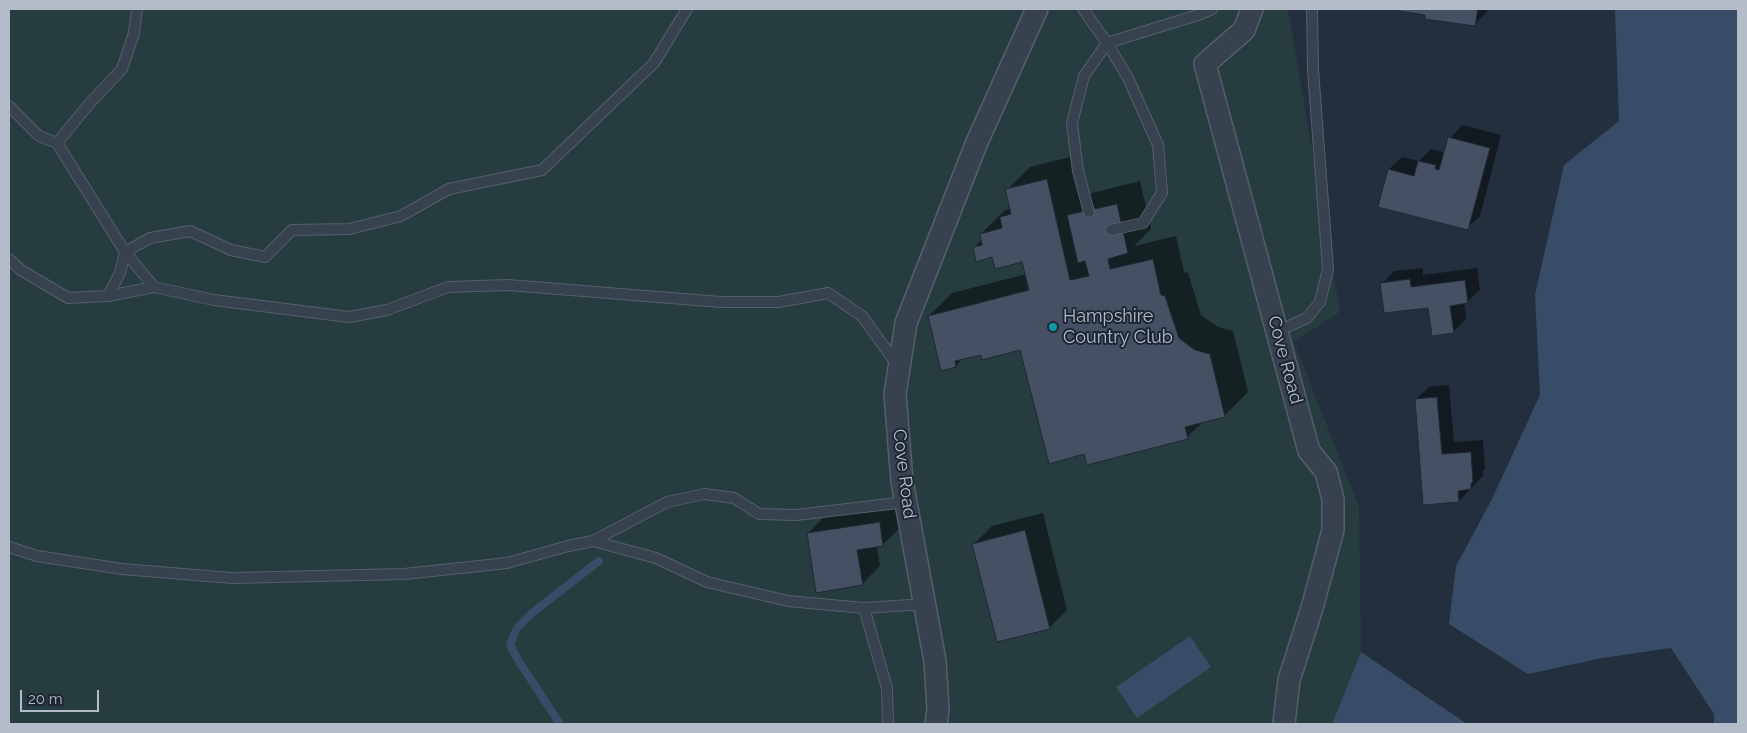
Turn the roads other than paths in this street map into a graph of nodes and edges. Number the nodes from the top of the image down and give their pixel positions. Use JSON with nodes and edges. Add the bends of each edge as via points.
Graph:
{"nodes":[{"id":1,"x":137,"y":9,"type":"edge"},
{"id":2,"x":686,"y":9,"type":"edge"},
{"id":3,"x":1037,"y":9,"type":"edge"},
{"id":4,"x":1083,"y":9,"type":"edge"},
{"id":5,"x":1212,"y":9,"type":"edge"},
{"id":6,"x":1252,"y":9,"type":"edge"},
{"id":7,"x":1312,"y":9,"type":"edge"},
{"id":8,"x":1107,"y":43,"type":"junction"},
{"id":9,"x":9,"y":106,"type":"edge"},
{"id":10,"x":57,"y":143,"type":"junction"},
{"id":11,"x":1089,"y":212,"type":"dead end"},
{"id":12,"x":1111,"y":230,"type":"dead end"},
{"id":13,"x":125,"y":252,"type":"junction"},
{"id":14,"x":9,"y":259,"type":"edge"},
{"id":15,"x":154,"y":287,"type":"junction"},
{"id":16,"x":108,"y":296,"type":"junction"},
{"id":17,"x":1278,"y":331,"type":"junction"},
{"id":18,"x":899,"y":367,"type":"junction"},
{"id":19,"x":906,"y":502,"type":"junction"},
{"id":20,"x":592,"y":541,"type":"junction"},
{"id":21,"x":9,"y":547,"type":"edge"},
{"id":22,"x":925,"y":604,"type":"junction"},
{"id":23,"x":864,"y":608,"type":"junction"},
{"id":24,"x":888,"y":724,"type":"edge"},
{"id":25,"x":936,"y":724,"type":"edge"},
{"id":26,"x":1284,"y":724,"type":"edge"}],
"edges":[{"from":1,"to":10,"type":"lane","via":[[134,33],[122,68]]},
{"from":2,"to":13,"type":"lane","via":[[654,63],[542,170],[449,190],[401,216],[349,229],[292,230],[265,257],[231,250],[190,231],[150,238]]},
{"from":3,"to":18,"type":"street","name":"Cove Road","via":[[977,142],[906,323]]},
{"from":4,"to":8,"type":"lane"},
{"from":5,"to":8,"type":"lane"},
{"from":6,"to":17,"type":"street","name":"Cove Road","via":[[1244,30],[1205,64]]},
{"from":7,"to":17,"type":"lane","via":[[1313,70],[1328,269],[1320,302],[1307,318]]},
{"from":8,"to":11,"type":"lane","via":[[1084,76],[1072,123],[1078,171]]},
{"from":8,"to":12,"type":"lane","via":[[1128,78],[1158,145],[1162,193],[1143,223]]},
{"from":9,"to":10,"type":"lane","via":[[39,136]]},
{"from":10,"to":13,"type":"lane"},
{"from":13,"to":15,"type":"lane"},
{"from":13,"to":16,"type":"lane","via":[[120,273]]},
{"from":14,"to":16,"type":"lane","via":[[20,270],[68,298]]},
{"from":15,"to":16,"type":"lane"},
{"from":15,"to":18,"type":"lane","via":[[214,300],[349,317],[387,310],[448,287],[508,285],[720,302],[779,302],[828,293],[862,316]]},
{"from":17,"to":26,"type":"street","name":"Cove Road","via":[[1309,451],[1326,472],[1333,499],[1333,530],[1289,680]]},
{"from":18,"to":19,"type":"street","name":"Cove Road","via":[[894,394]]},
{"from":19,"to":20,"type":"lane","via":[[796,515],[759,514],[734,498],[704,494],[667,502]]},
{"from":19,"to":22,"type":"street","name":"Cove Road"},
{"from":20,"to":21,"type":"lane","via":[[507,563],[404,574],[232,578],[122,569],[37,556]]},
{"from":20,"to":23,"type":"lane","via":[[656,558],[707,582],[788,601]]},
{"from":22,"to":23,"type":"lane"},
{"from":22,"to":25,"type":"street","name":"Cove Road","via":[[936,661]]},
{"from":23,"to":24,"type":"lane","via":[[888,688]]}]}
